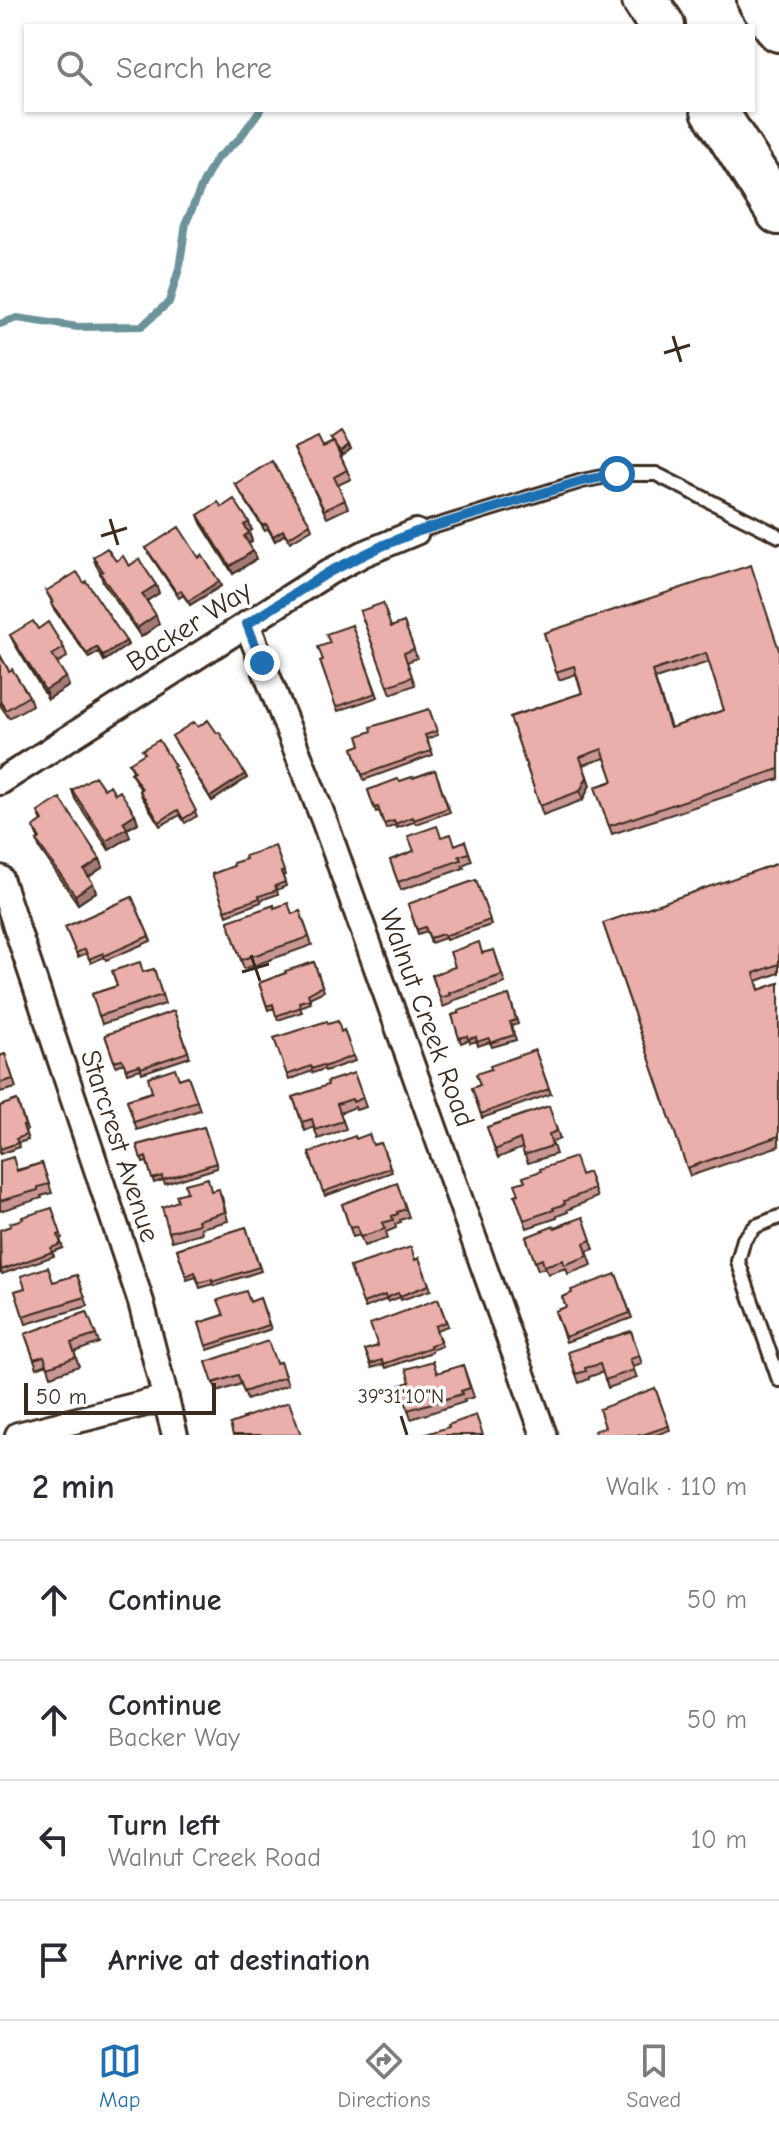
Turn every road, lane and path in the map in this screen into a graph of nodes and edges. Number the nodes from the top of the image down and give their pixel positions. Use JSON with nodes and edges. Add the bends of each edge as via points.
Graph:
{"nodes":[{"id":1,"x":645,"y":0,"type":"edge"},
{"id":2,"x":760,"y":0,"type":"edge"},
{"id":3,"x":661,"y":24,"type":"edge"},
{"id":4,"x":779,"y":29,"type":"edge"},
{"id":5,"x":715,"y":112,"type":"edge"},
{"id":6,"x":779,"y":212,"type":"edge"},
{"id":7,"x":416,"y":532,"type":"joint"},
{"id":8,"x":779,"y":536,"type":"edge"},
{"id":9,"x":247,"y":624,"type":"junction"},
{"id":10,"x":0,"y":782,"type":"edge"},
{"id":11,"x":0,"y":878,"type":"edge"},
{"id":12,"x":779,"y":1217,"type":"edge"},
{"id":13,"x":779,"y":1380,"type":"edge"},
{"id":14,"x":166,"y":1398,"type":"junction"},
{"id":15,"x":18,"y":1435,"type":"edge"},
{"id":16,"x":175,"y":1435,"type":"edge"},
{"id":17,"x":544,"y":1435,"type":"edge"}],
"edges":[{"from":1,"to":3,"type":"highway"},
{"from":2,"to":4,"type":"highway"},
{"from":5,"to":6,"type":"highway"},
{"from":7,"to":8,"type":"lane","via":[[582,481],[656,474]]},
{"from":7,"to":9,"type":"street","name":"Backer Way","via":[[329,572]]},
{"from":9,"to":10,"type":"street","name":"Backer Way"},
{"from":9,"to":17,"type":"street","name":"Walnut Creek Road","via":[[339,862]]},
{"from":11,"to":14,"type":"street","name":"Starcrest Avenue","via":[[141,1302]]},
{"from":12,"to":13,"type":"lane","via":[[756,1226],[744,1239],[738,1261]]},
{"from":14,"to":15,"type":"street"},
{"from":14,"to":16,"type":"street","name":"Starcrest Avenue"}]}
